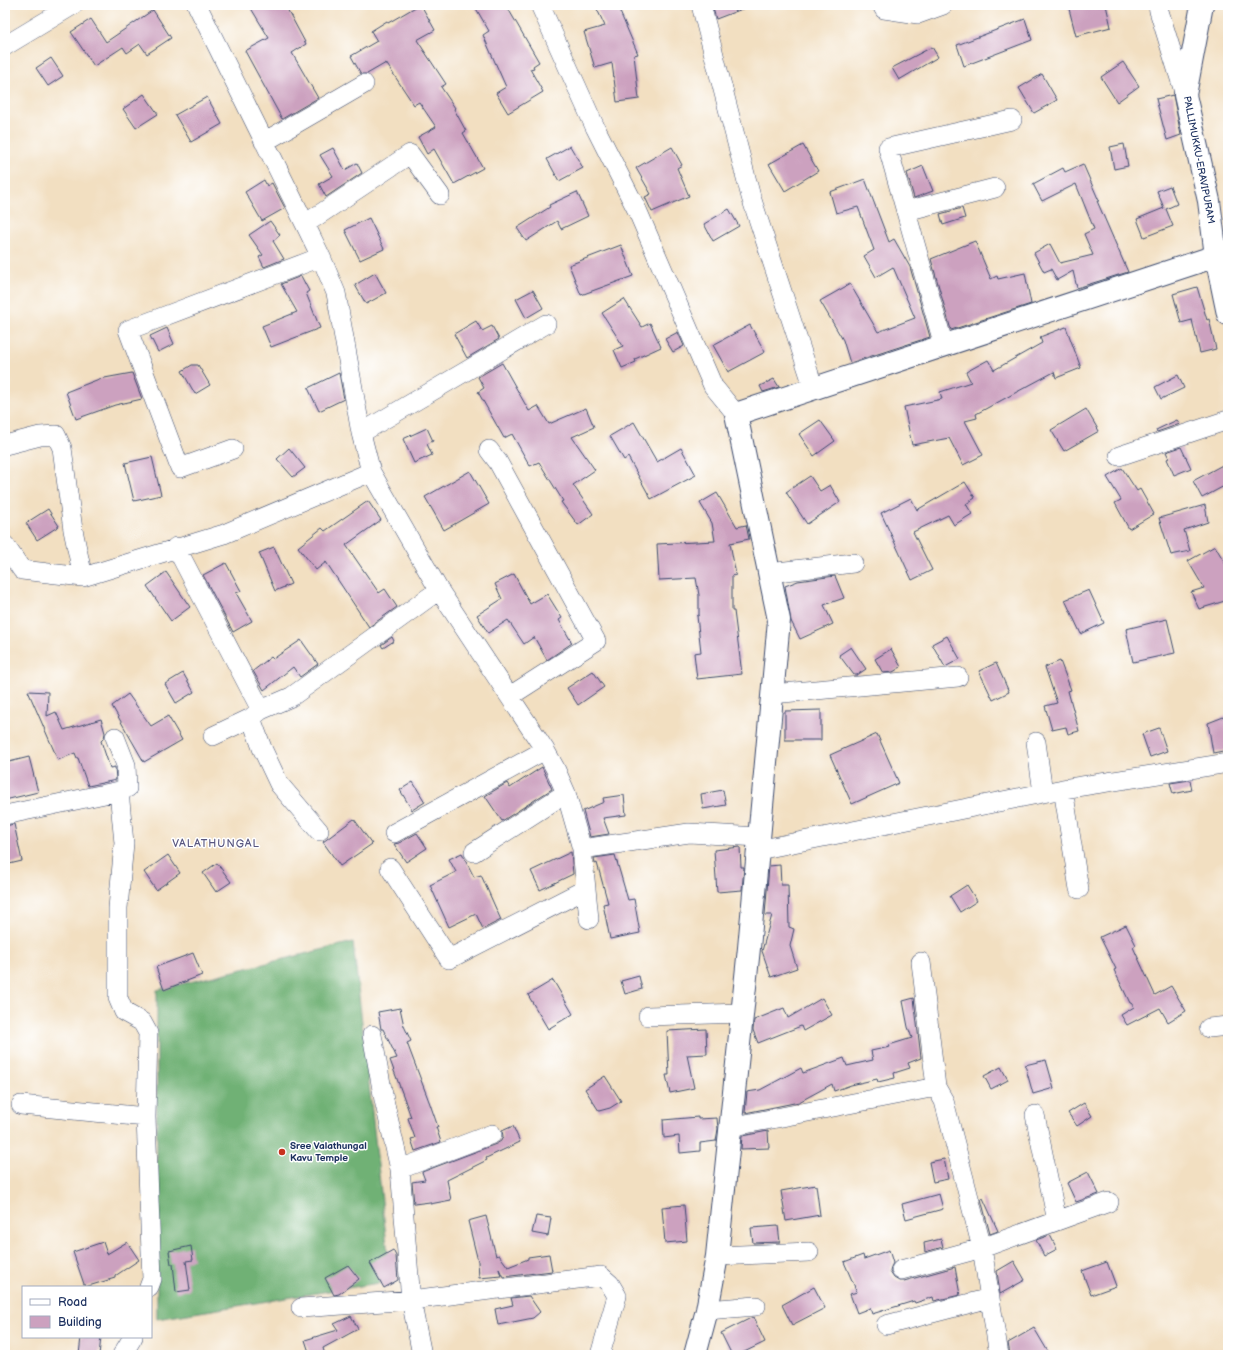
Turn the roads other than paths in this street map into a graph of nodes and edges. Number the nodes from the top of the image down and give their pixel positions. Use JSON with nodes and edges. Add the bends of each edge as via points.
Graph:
{"nodes":[{"id":1,"x":73,"y":5,"type":"edge"},
{"id":2,"x":197,"y":5,"type":"edge"},
{"id":3,"x":540,"y":5,"type":"edge"},
{"id":4,"x":701,"y":5,"type":"edge"},
{"id":5,"x":882,"y":5,"type":"edge"},
{"id":6,"x":943,"y":5,"type":"edge"},
{"id":7,"x":1158,"y":5,"type":"edge"},
{"id":8,"x":1202,"y":5,"type":"edge"},
{"id":9,"x":5,"y":46,"type":"edge"},
{"id":10,"x":364,"y":84,"type":"dead end"},
{"id":11,"x":1185,"y":95,"type":"junction"},
{"id":12,"x":1012,"y":120,"type":"dead end"},
{"id":13,"x":264,"y":142,"type":"junction"},
{"id":14,"x":995,"y":188,"type":"dead end"},
{"id":15,"x":440,"y":195,"type":"dead end"},
{"id":16,"x":906,"y":211,"type":"junction"},
{"id":17,"x":305,"y":224,"type":"junction"},
{"id":18,"x":1222,"y":254,"type":"edge"},
{"id":19,"x":321,"y":257,"type":"junction"},
{"id":20,"x":1228,"y":314,"type":"edge"},
{"id":21,"x":546,"y":324,"type":"dead end"},
{"id":22,"x":944,"y":346,"type":"junction"},
{"id":23,"x":814,"y":389,"type":"junction"},
{"id":24,"x":736,"y":414,"type":"junction"},
{"id":25,"x":1228,"y":420,"type":"edge"},
{"id":26,"x":361,"y":433,"type":"junction"},
{"id":27,"x":5,"y":445,"type":"edge"},
{"id":28,"x":233,"y":449,"type":"dead end"},
{"id":29,"x":489,"y":450,"type":"dead end"},
{"id":30,"x":1119,"y":456,"type":"dead end"},
{"id":31,"x":371,"y":472,"type":"junction"},
{"id":32,"x":5,"y":545,"type":"edge"},
{"id":33,"x":176,"y":547,"type":"junction"},
{"id":34,"x":853,"y":563,"type":"dead end"},
{"id":35,"x":769,"y":573,"type":"junction"},
{"id":36,"x":83,"y":577,"type":"junction"},
{"id":37,"x":439,"y":590,"type":"junction"},
{"id":38,"x":958,"y":677,"type":"dead end"},
{"id":39,"x":772,"y":694,"type":"junction"},
{"id":40,"x":510,"y":696,"type":"junction"},
{"id":41,"x":256,"y":714,"type":"junction"},
{"id":42,"x":213,"y":736,"type":"dead end"},
{"id":43,"x":115,"y":737,"type":"dead end"},
{"id":44,"x":1036,"y":742,"type":"dead end"},
{"id":45,"x":545,"y":750,"type":"junction"},
{"id":46,"x":1228,"y":763,"type":"edge"},
{"id":47,"x":1063,"y":790,"type":"junction"},
{"id":48,"x":119,"y":791,"type":"junction"},
{"id":49,"x":566,"y":793,"type":"junction"},
{"id":50,"x":1043,"y":793,"type":"junction"},
{"id":51,"x":5,"y":815,"type":"edge"},
{"id":52,"x":319,"y":831,"type":"dead end"},
{"id":53,"x":394,"y":833,"type":"dead end"},
{"id":54,"x":758,"y":844,"type":"junction"},
{"id":55,"x":582,"y":849,"type":"junction"},
{"id":56,"x":474,"y":852,"type":"dead end"},
{"id":57,"x":390,"y":868,"type":"dead end"},
{"id":58,"x":586,"y":889,"type":"junction"},
{"id":59,"x":1079,"y":889,"type":"dead end"},
{"id":60,"x":589,"y":919,"type":"dead end"},
{"id":61,"x":921,"y":962,"type":"dead end"},
{"id":62,"x":742,"y":1013,"type":"junction"},
{"id":63,"x":648,"y":1016,"type":"dead end"},
{"id":64,"x":1228,"y":1026,"type":"edge"},
{"id":65,"x":1209,"y":1028,"type":"dead end"},
{"id":66,"x":372,"y":1035,"type":"dead end"},
{"id":67,"x":936,"y":1087,"type":"junction"},
{"id":68,"x":21,"y":1105,"type":"dead end"},
{"id":69,"x":1035,"y":1115,"type":"dead end"},
{"id":70,"x":146,"y":1117,"type":"junction"},
{"id":71,"x":730,"y":1127,"type":"junction"},
{"id":72,"x":492,"y":1134,"type":"dead end"},
{"id":73,"x":400,"y":1169,"type":"junction"},
{"id":74,"x":1109,"y":1202,"type":"dead end"},
{"id":75,"x":1057,"y":1221,"type":"junction"},
{"id":76,"x":982,"y":1248,"type":"junction"},
{"id":77,"x":809,"y":1252,"type":"dead end"},
{"id":78,"x":717,"y":1256,"type":"junction"},
{"id":79,"x":901,"y":1270,"type":"dead end"},
{"id":80,"x":149,"y":1286,"type":"edge"},
{"id":81,"x":990,"y":1298,"type":"junction"},
{"id":82,"x":411,"y":1300,"type":"junction"},
{"id":83,"x":756,"y":1306,"type":"dead end"},
{"id":84,"x":301,"y":1308,"type":"dead end"},
{"id":85,"x":707,"y":1310,"type":"junction"},
{"id":86,"x":886,"y":1325,"type":"dead end"},
{"id":87,"x":132,"y":1338,"type":"edge"},
{"id":88,"x":122,"y":1355,"type":"edge"},
{"id":89,"x":422,"y":1355,"type":"edge"},
{"id":90,"x":600,"y":1355,"type":"edge"},
{"id":91,"x":695,"y":1355,"type":"edge"},
{"id":92,"x":999,"y":1355,"type":"edge"}],
"edges":[{"from":1,"to":9,"type":"street"},
{"from":2,"to":13,"type":"street"},
{"from":3,"to":24,"type":"street","via":[[595,126],[638,212],[714,386]]},
{"from":4,"to":23,"type":"street","via":[[752,197]]},
{"from":5,"to":6,"type":"street","via":[[884,9],[918,14]]},
{"from":7,"to":11,"type":"street"},
{"from":8,"to":11,"type":"street","name":"PALLIMUKKU-ERAVIPURAM"},
{"from":10,"to":13,"type":"street"},
{"from":11,"to":18,"type":"street","name":"PALLIMUKKU-ERAVIPURAM"},
{"from":12,"to":16,"type":"street","via":[[888,148]]},
{"from":13,"to":17,"type":"street"},
{"from":14,"to":16,"type":"street"},
{"from":15,"to":17,"type":"street","via":[[410,154]]},
{"from":16,"to":22,"type":"street"},
{"from":17,"to":19,"type":"street"},
{"from":18,"to":20,"type":"street","name":"PALLIMUKKU-ERAVIPURAM"},
{"from":18,"to":22,"type":"street"},
{"from":19,"to":26,"type":"street","via":[[336,294]]},
{"from":19,"to":28,"type":"street","via":[[128,330],[180,468]]},
{"from":21,"to":26,"type":"street"},
{"from":22,"to":23,"type":"street"},
{"from":23,"to":24,"type":"street"},
{"from":24,"to":35,"type":"street"},
{"from":25,"to":30,"type":"street"},
{"from":26,"to":31,"type":"street"},
{"from":27,"to":36,"type":"street","via":[[40,436],[56,435],[62,448],[73,530]]},
{"from":29,"to":40,"type":"street","via":[[596,641]]},
{"from":31,"to":33,"type":"street","via":[[224,534]]},
{"from":31,"to":37,"type":"street"},
{"from":32,"to":36,"type":"street","via":[[22,570]]},
{"from":33,"to":36,"type":"street"},
{"from":33,"to":41,"type":"street"},
{"from":34,"to":35,"type":"street"},
{"from":35,"to":39,"type":"street","via":[[779,620]]},
{"from":37,"to":40,"type":"street"},
{"from":37,"to":41,"type":"street","via":[[291,696]]},
{"from":38,"to":39,"type":"street"},
{"from":39,"to":54,"type":"street"},
{"from":40,"to":45,"type":"street"},
{"from":41,"to":42,"type":"street"},
{"from":41,"to":52,"type":"street","via":[[262,748],[279,784]]},
{"from":43,"to":48,"type":"street","via":[[126,765],[128,788]]},
{"from":44,"to":50,"type":"street"},
{"from":45,"to":49,"type":"street"},
{"from":45,"to":53,"type":"street"},
{"from":46,"to":47,"type":"street"},
{"from":47,"to":50,"type":"street"},
{"from":47,"to":59,"type":"street"},
{"from":48,"to":51,"type":"street"},
{"from":48,"to":70,"type":"street","via":[[124,843],[118,908],[118,998],[124,1012],[142,1022],[148,1032]]},
{"from":49,"to":55,"type":"street"},
{"from":49,"to":56,"type":"street"},
{"from":50,"to":54,"type":"street"},
{"from":54,"to":55,"type":"street","via":[[689,833]]},
{"from":54,"to":62,"type":"street"},
{"from":55,"to":58,"type":"street"},
{"from":57,"to":58,"type":"street","via":[[449,959]]},
{"from":58,"to":60,"type":"street"},
{"from":61,"to":67,"type":"street"},
{"from":62,"to":63,"type":"street"},
{"from":62,"to":71,"type":"street"},
{"from":64,"to":65,"type":"street"},
{"from":66,"to":73,"type":"street"},
{"from":67,"to":71,"type":"street"},
{"from":67,"to":76,"type":"street","via":[[944,1102]]},
{"from":68,"to":70,"type":"street"},
{"from":69,"to":75,"type":"street"},
{"from":70,"to":80,"type":"street","via":[[152,1279]]},
{"from":71,"to":78,"type":"street"},
{"from":72,"to":73,"type":"street"},
{"from":73,"to":82,"type":"street"},
{"from":74,"to":75,"type":"street"},
{"from":75,"to":76,"type":"street"},
{"from":76,"to":79,"type":"street"},
{"from":76,"to":81,"type":"street"},
{"from":77,"to":78,"type":"street"},
{"from":78,"to":85,"type":"street"},
{"from":81,"to":86,"type":"street"},
{"from":81,"to":92,"type":"street"},
{"from":82,"to":84,"type":"street"},
{"from":82,"to":89,"type":"street"},
{"from":82,"to":90,"type":"street","via":[[601,1276],[610,1284],[617,1296]]},
{"from":83,"to":85,"type":"street"},
{"from":85,"to":91,"type":"street"},
{"from":87,"to":88,"type":"street"}]}
